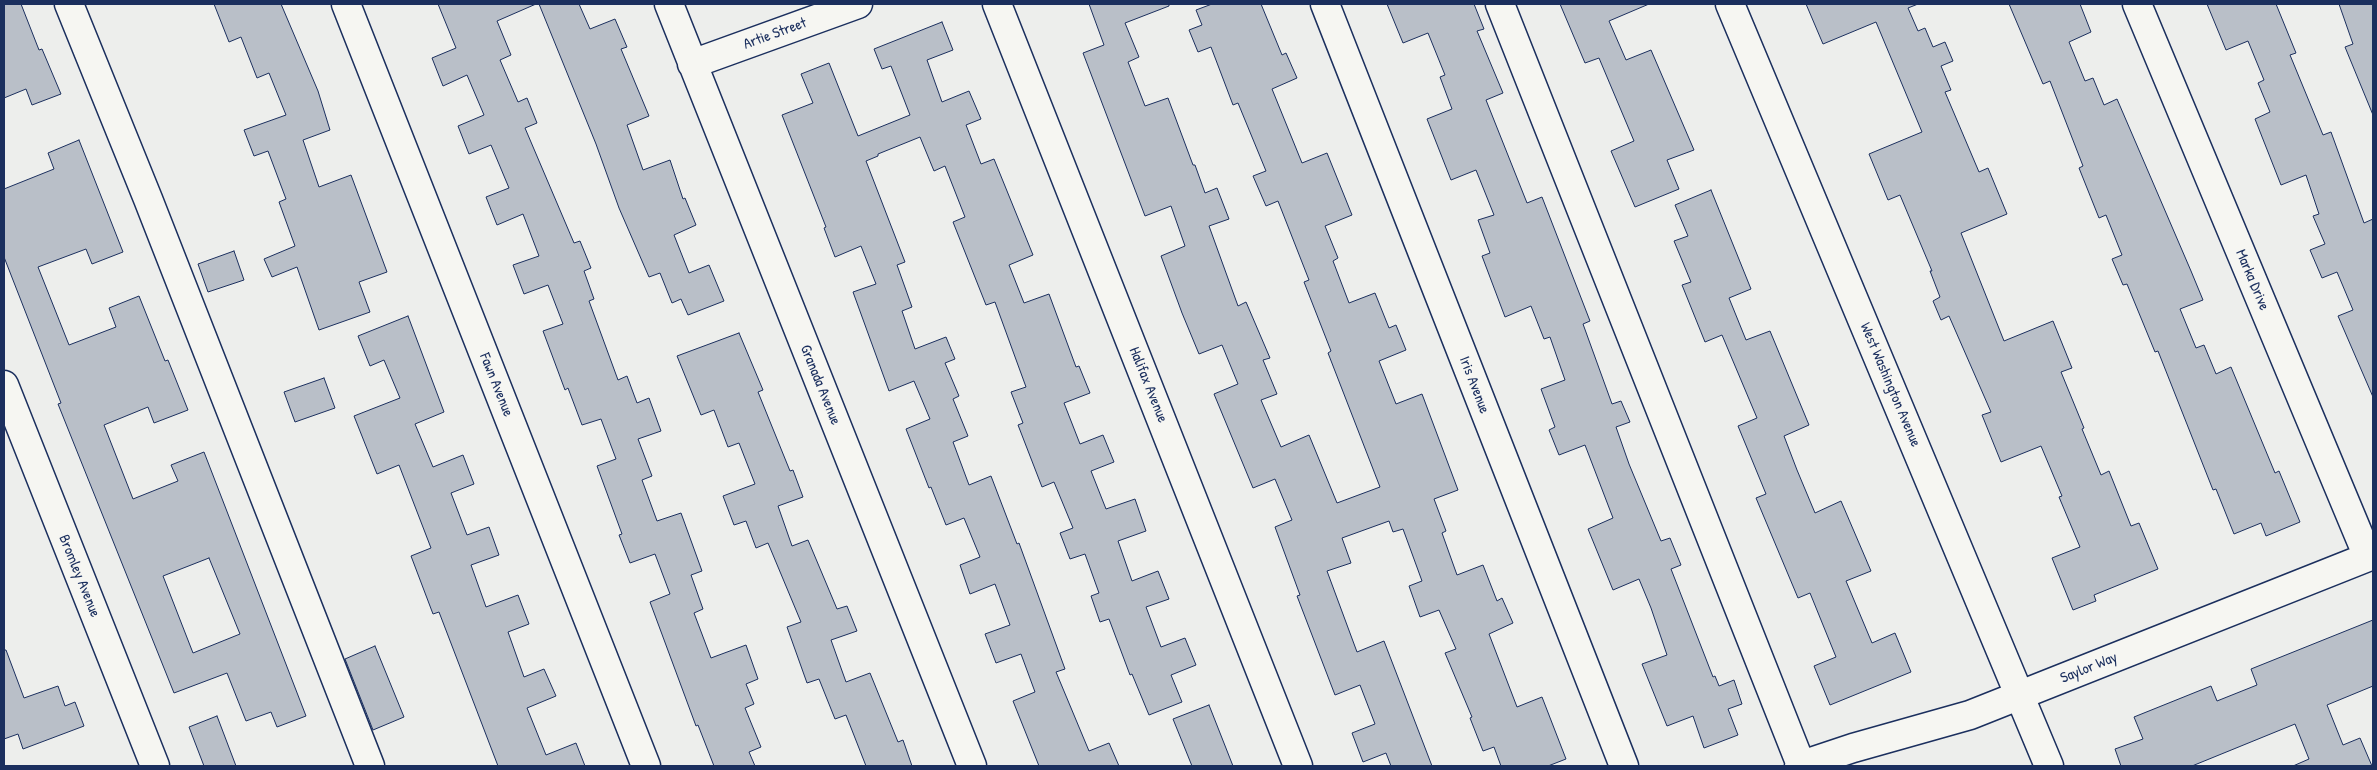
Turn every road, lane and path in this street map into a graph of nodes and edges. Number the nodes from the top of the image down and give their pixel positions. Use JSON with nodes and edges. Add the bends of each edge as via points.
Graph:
{"nodes":[{"id":1,"x":69,"y":4,"type":"edge"},
{"id":2,"x":346,"y":4,"type":"edge"},
{"id":3,"x":669,"y":4,"type":"edge"},
{"id":4,"x":858,"y":4,"type":"edge"},
{"id":5,"x":997,"y":4,"type":"edge"},
{"id":6,"x":1325,"y":4,"type":"edge"},
{"id":7,"x":1500,"y":4,"type":"edge"},
{"id":8,"x":1730,"y":4,"type":"edge"},
{"id":9,"x":2136,"y":4,"type":"edge"},
{"id":10,"x":692,"y":64,"type":"junction"},
{"id":11,"x":4,"y":385,"type":"edge"},
{"id":12,"x":2371,"y":556,"type":"edge"},
{"id":13,"x":2020,"y":696,"type":"junction"},
{"id":14,"x":155,"y":766,"type":"edge"},
{"id":15,"x":370,"y":766,"type":"edge"},
{"id":16,"x":646,"y":766,"type":"edge"},
{"id":17,"x":972,"y":766,"type":"edge"},
{"id":18,"x":1298,"y":766,"type":"edge"},
{"id":19,"x":1624,"y":766,"type":"edge"},
{"id":20,"x":1800,"y":766,"type":"edge"},
{"id":21,"x":2049,"y":766,"type":"edge"}],
"edges":[{"from":1,"to":15,"type":"street"},
{"from":2,"to":16,"type":"street","name":"Fawn Avenue"},
{"from":3,"to":10,"type":"street","name":"Granada Avenue"},
{"from":4,"to":10,"type":"street","name":"Artie Street"},
{"from":5,"to":18,"type":"street","name":"Halifax Avenue"},
{"from":6,"to":19,"type":"street","name":"Iris Avenue"},
{"from":7,"to":20,"type":"street"},
{"from":8,"to":13,"type":"street","name":"West Washington Avenue"},
{"from":9,"to":12,"type":"street","name":"Marka Drive"},
{"from":10,"to":17,"type":"street","name":"Granada Avenue"},
{"from":11,"to":14,"type":"street","name":"Bromley Avenue"},
{"from":12,"to":13,"type":"street","name":"Saylor Way"},
{"from":13,"to":20,"type":"street","name":"Saylor Way","via":[[1970,715]]},
{"from":13,"to":21,"type":"street","name":"West Washington Avenue"}]}
